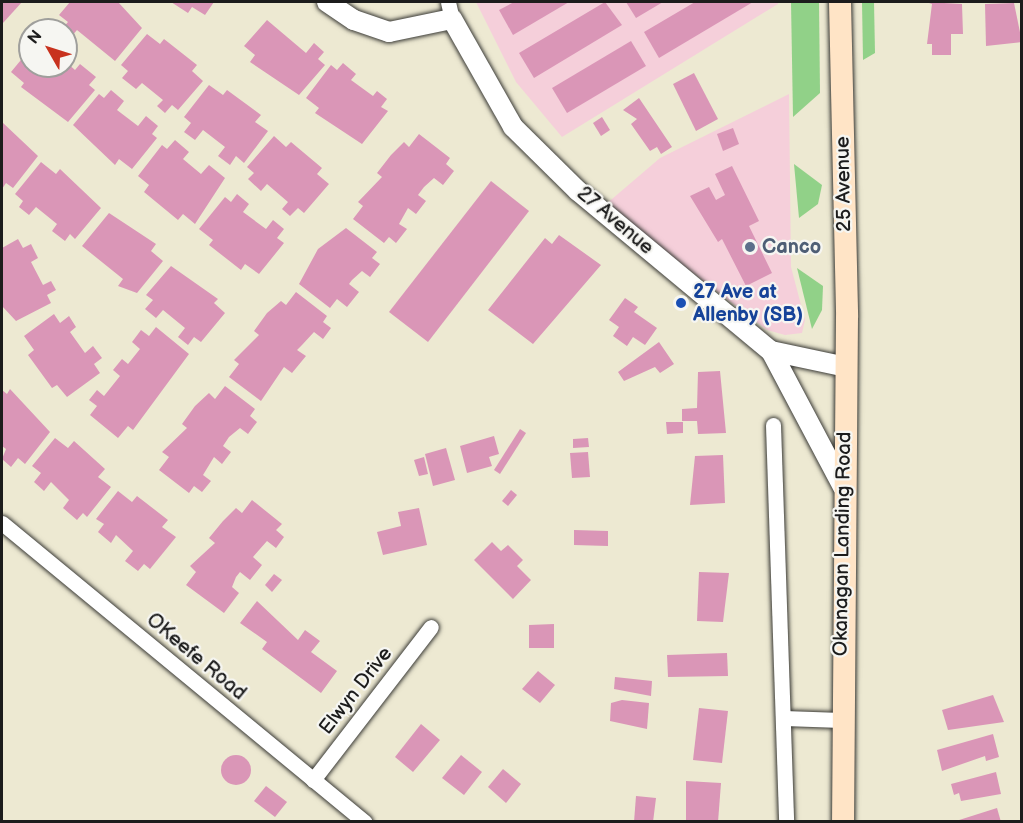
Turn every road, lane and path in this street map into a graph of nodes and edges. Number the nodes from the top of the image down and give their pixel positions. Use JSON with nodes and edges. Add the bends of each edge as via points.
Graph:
{"nodes":[{"id":1,"x":327,"y":2,"type":"edge"},
{"id":2,"x":840,"y":2,"type":"edge"},
{"id":3,"x":450,"y":10,"type":"edge"},
{"id":4,"x":771,"y":351,"type":"junction"},
{"id":5,"x":846,"y":367,"type":"junction"},
{"id":6,"x":773,"y":425,"type":"dead end"},
{"id":7,"x":843,"y":487,"type":"junction"},
{"id":8,"x":2,"y":524,"type":"edge"},
{"id":9,"x":431,"y":627,"type":"dead end"},
{"id":10,"x":784,"y":718,"type":"junction"},
{"id":11,"x":841,"y":720,"type":"junction"},
{"id":12,"x":313,"y":780,"type":"junction"},
{"id":13,"x":365,"y":822,"type":"edge"},
{"id":14,"x":786,"y":822,"type":"edge"},
{"id":15,"x":843,"y":822,"type":"edge"}],
"edges":[{"from":1,"to":3,"type":"street","via":[[354,20],[389,32]]},
{"from":2,"to":5,"type":"main road","name":"25 Avenue"},
{"from":3,"to":4,"type":"street","name":"27 Avenue","via":[[513,127],[578,191]]},
{"from":4,"to":5,"type":"street","name":"27 Avenue"},
{"from":4,"to":7,"type":"street"},
{"from":5,"to":7,"type":"main road","name":"Okanagan Landing Road"},
{"from":6,"to":10,"type":"street"},
{"from":7,"to":11,"type":"main road","name":"Okanagan Landing Road"},
{"from":8,"to":12,"type":"street","name":"OKeefe Road"},
{"from":9,"to":12,"type":"street","name":"Elwyn Drive"},
{"from":10,"to":11,"type":"street"},
{"from":10,"to":14,"type":"street"},
{"from":11,"to":15,"type":"main road","name":"Okanagan Landing Road"},
{"from":12,"to":13,"type":"street","name":"OKeefe Road"}]}
